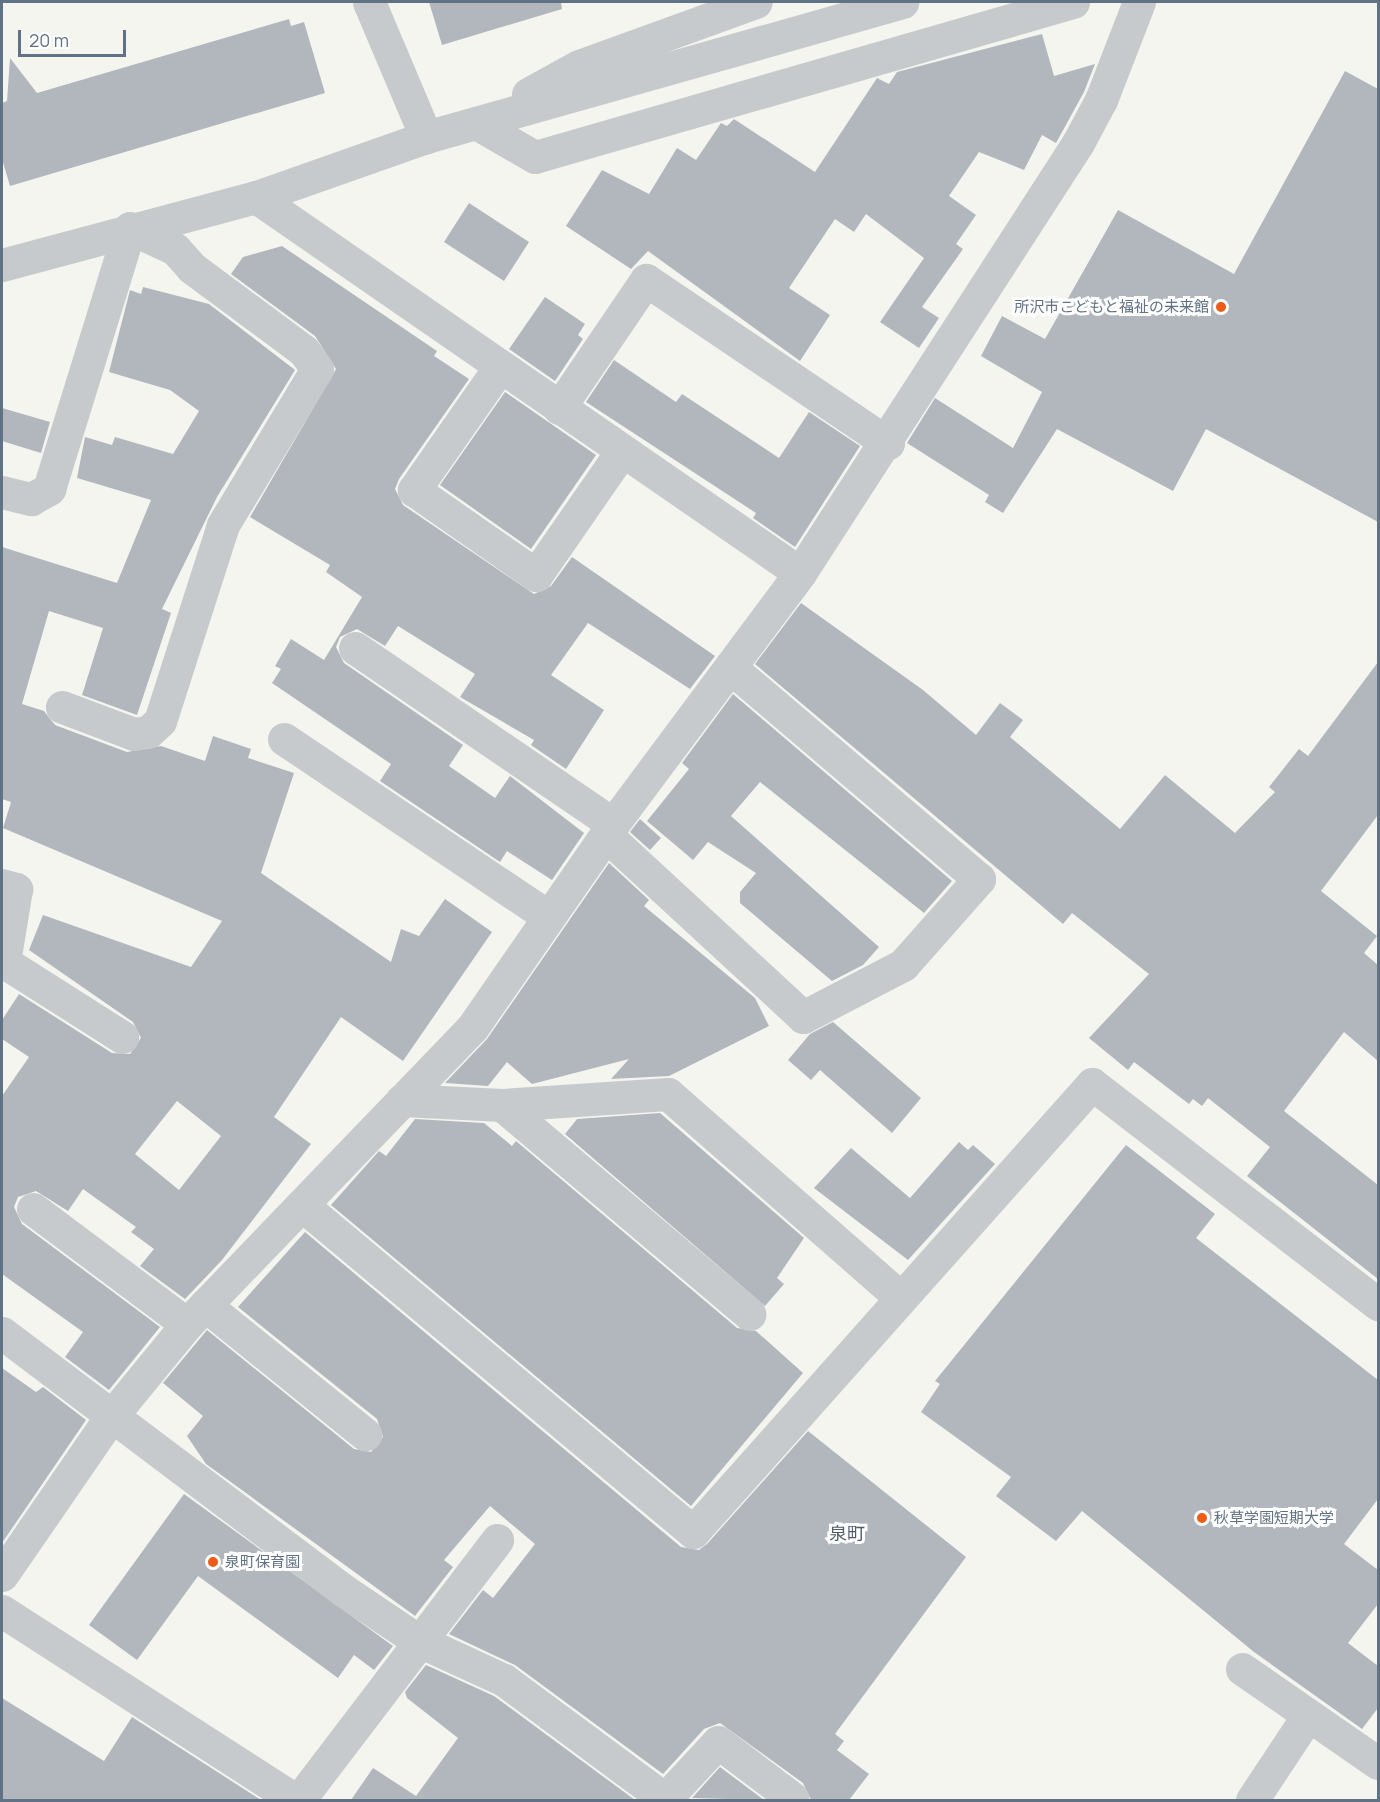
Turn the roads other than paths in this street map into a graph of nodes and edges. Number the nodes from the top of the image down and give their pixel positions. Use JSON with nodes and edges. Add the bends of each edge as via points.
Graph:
{"nodes":[{"id":1,"x":369,"y":2,"type":"edge"},
{"id":2,"x":756,"y":2,"type":"edge"},
{"id":3,"x":902,"y":2,"type":"edge"},
{"id":4,"x":1072,"y":2,"type":"edge"},
{"id":5,"x":1139,"y":2,"type":"edge"},
{"id":6,"x":476,"y":123,"type":"junction"},
{"id":7,"x":426,"y":137,"type":"junction"},
{"id":8,"x":256,"y":197,"type":"junction"},
{"id":9,"x":130,"y":228,"type":"junction"},
{"id":10,"x":2,"y":265,"type":"edge"},
{"id":11,"x":499,"y":368,"type":"junction"},
{"id":12,"x":559,"y":408,"type":"junction"},
{"id":13,"x":888,"y":443,"type":"junction"},
{"id":14,"x":622,"y":451,"type":"junction"},
{"id":15,"x":2,"y":492,"type":"edge"},
{"id":16,"x":801,"y":573,"type":"junction"},
{"id":17,"x":355,"y":648,"type":"dead end"},
{"id":18,"x":731,"y":668,"type":"junction"},
{"id":19,"x":62,"y":707,"type":"dead end"},
{"id":20,"x":284,"y":739,"type":"dead end"},
{"id":21,"x":610,"y":830,"type":"junction"},
{"id":22,"x":2,"y":885,"type":"edge"},
{"id":23,"x":549,"y":917,"type":"junction"},
{"id":24,"x":122,"y":1037,"type":"dead end"},
{"id":25,"x":402,"y":1100,"type":"junction"},
{"id":26,"x":502,"y":1105,"type":"junction"},
{"id":27,"x":302,"y":1205,"type":"junction"},
{"id":28,"x":33,"y":1209,"type":"dead end"},
{"id":29,"x":899,"y":1296,"type":"junction"},
{"id":30,"x":1378,"y":1304,"type":"edge"},
{"id":31,"x":749,"y":1314,"type":"dead end"},
{"id":32,"x":196,"y":1315,"type":"junction"},
{"id":33,"x":2,"y":1333,"type":"edge"},
{"id":34,"x":110,"y":1418,"type":"junction"},
{"id":35,"x":365,"y":1434,"type":"dead end"},
{"id":36,"x":497,"y":1540,"type":"dead end"},
{"id":37,"x":2,"y":1575,"type":"edge"},
{"id":38,"x":2,"y":1611,"type":"edge"},
{"id":39,"x":417,"y":1640,"type":"junction"},
{"id":40,"x":1242,"y":1669,"type":"dead end"},
{"id":41,"x":1307,"y":1717,"type":"junction"},
{"id":42,"x":1378,"y":1763,"type":"edge"},
{"id":43,"x":792,"y":1798,"type":"dead end"},
{"id":44,"x":666,"y":1799,"type":"edge"},
{"id":45,"x":297,"y":1800,"type":"edge"},
{"id":46,"x":1252,"y":1800,"type":"edge"}],
"edges":[{"from":1,"to":7,"type":"street"},
{"from":2,"to":6,"type":"street","via":[[579,66]]},
{"from":3,"to":6,"type":"street"},
{"from":4,"to":6,"type":"street","via":[[535,157]]},
{"from":5,"to":13,"type":"street","via":[[1101,100],[1078,143]]},
{"from":6,"to":7,"type":"street"},
{"from":7,"to":8,"type":"street"},
{"from":8,"to":9,"type":"street"},
{"from":8,"to":11,"type":"street"},
{"from":9,"to":10,"type":"street"},
{"from":9,"to":15,"type":"street","via":[[49,489],[31,500]]},
{"from":9,"to":19,"type":"street","via":[[175,249],[192,268],[304,351],[317,369],[222,525],[160,721],[148,732],[134,734]]},
{"from":11,"to":12,"type":"street"},
{"from":11,"to":14,"type":"street","via":[[414,490],[536,575]]},
{"from":12,"to":13,"type":"street","via":[[646,280]]},
{"from":12,"to":14,"type":"street"},
{"from":13,"to":16,"type":"street"},
{"from":14,"to":16,"type":"street"},
{"from":16,"to":18,"type":"street"},
{"from":17,"to":21,"type":"street"},
{"from":18,"to":21,"type":"street"},
{"from":18,"to":21,"type":"street","via":[[979,879],[903,965],[803,1017]]},
{"from":20,"to":23,"type":"street"},
{"from":21,"to":23,"type":"street"},
{"from":22,"to":24,"type":"street","via":[[16,889],[4,962]]},
{"from":23,"to":25,"type":"street","via":[[472,1028]]},
{"from":25,"to":26,"type":"street"},
{"from":25,"to":27,"type":"street"},
{"from":26,"to":29,"type":"street","via":[[668,1094]]},
{"from":26,"to":31,"type":"street"},
{"from":27,"to":29,"type":"street","via":[[693,1532]]},
{"from":27,"to":32,"type":"street"},
{"from":28,"to":32,"type":"street"},
{"from":29,"to":30,"type":"street","via":[[1092,1084]]},
{"from":32,"to":34,"type":"street"},
{"from":32,"to":35,"type":"street"},
{"from":33,"to":34,"type":"street"},
{"from":34,"to":37,"type":"street"},
{"from":34,"to":39,"type":"street"},
{"from":36,"to":39,"type":"street"},
{"from":38,"to":45,"type":"street"},
{"from":39,"to":44,"type":"street","via":[[504,1680]]},
{"from":39,"to":45,"type":"street"},
{"from":40,"to":41,"type":"street"},
{"from":41,"to":42,"type":"street"},
{"from":41,"to":46,"type":"street"},
{"from":43,"to":44,"type":"street","via":[[718,1742]]}]}
